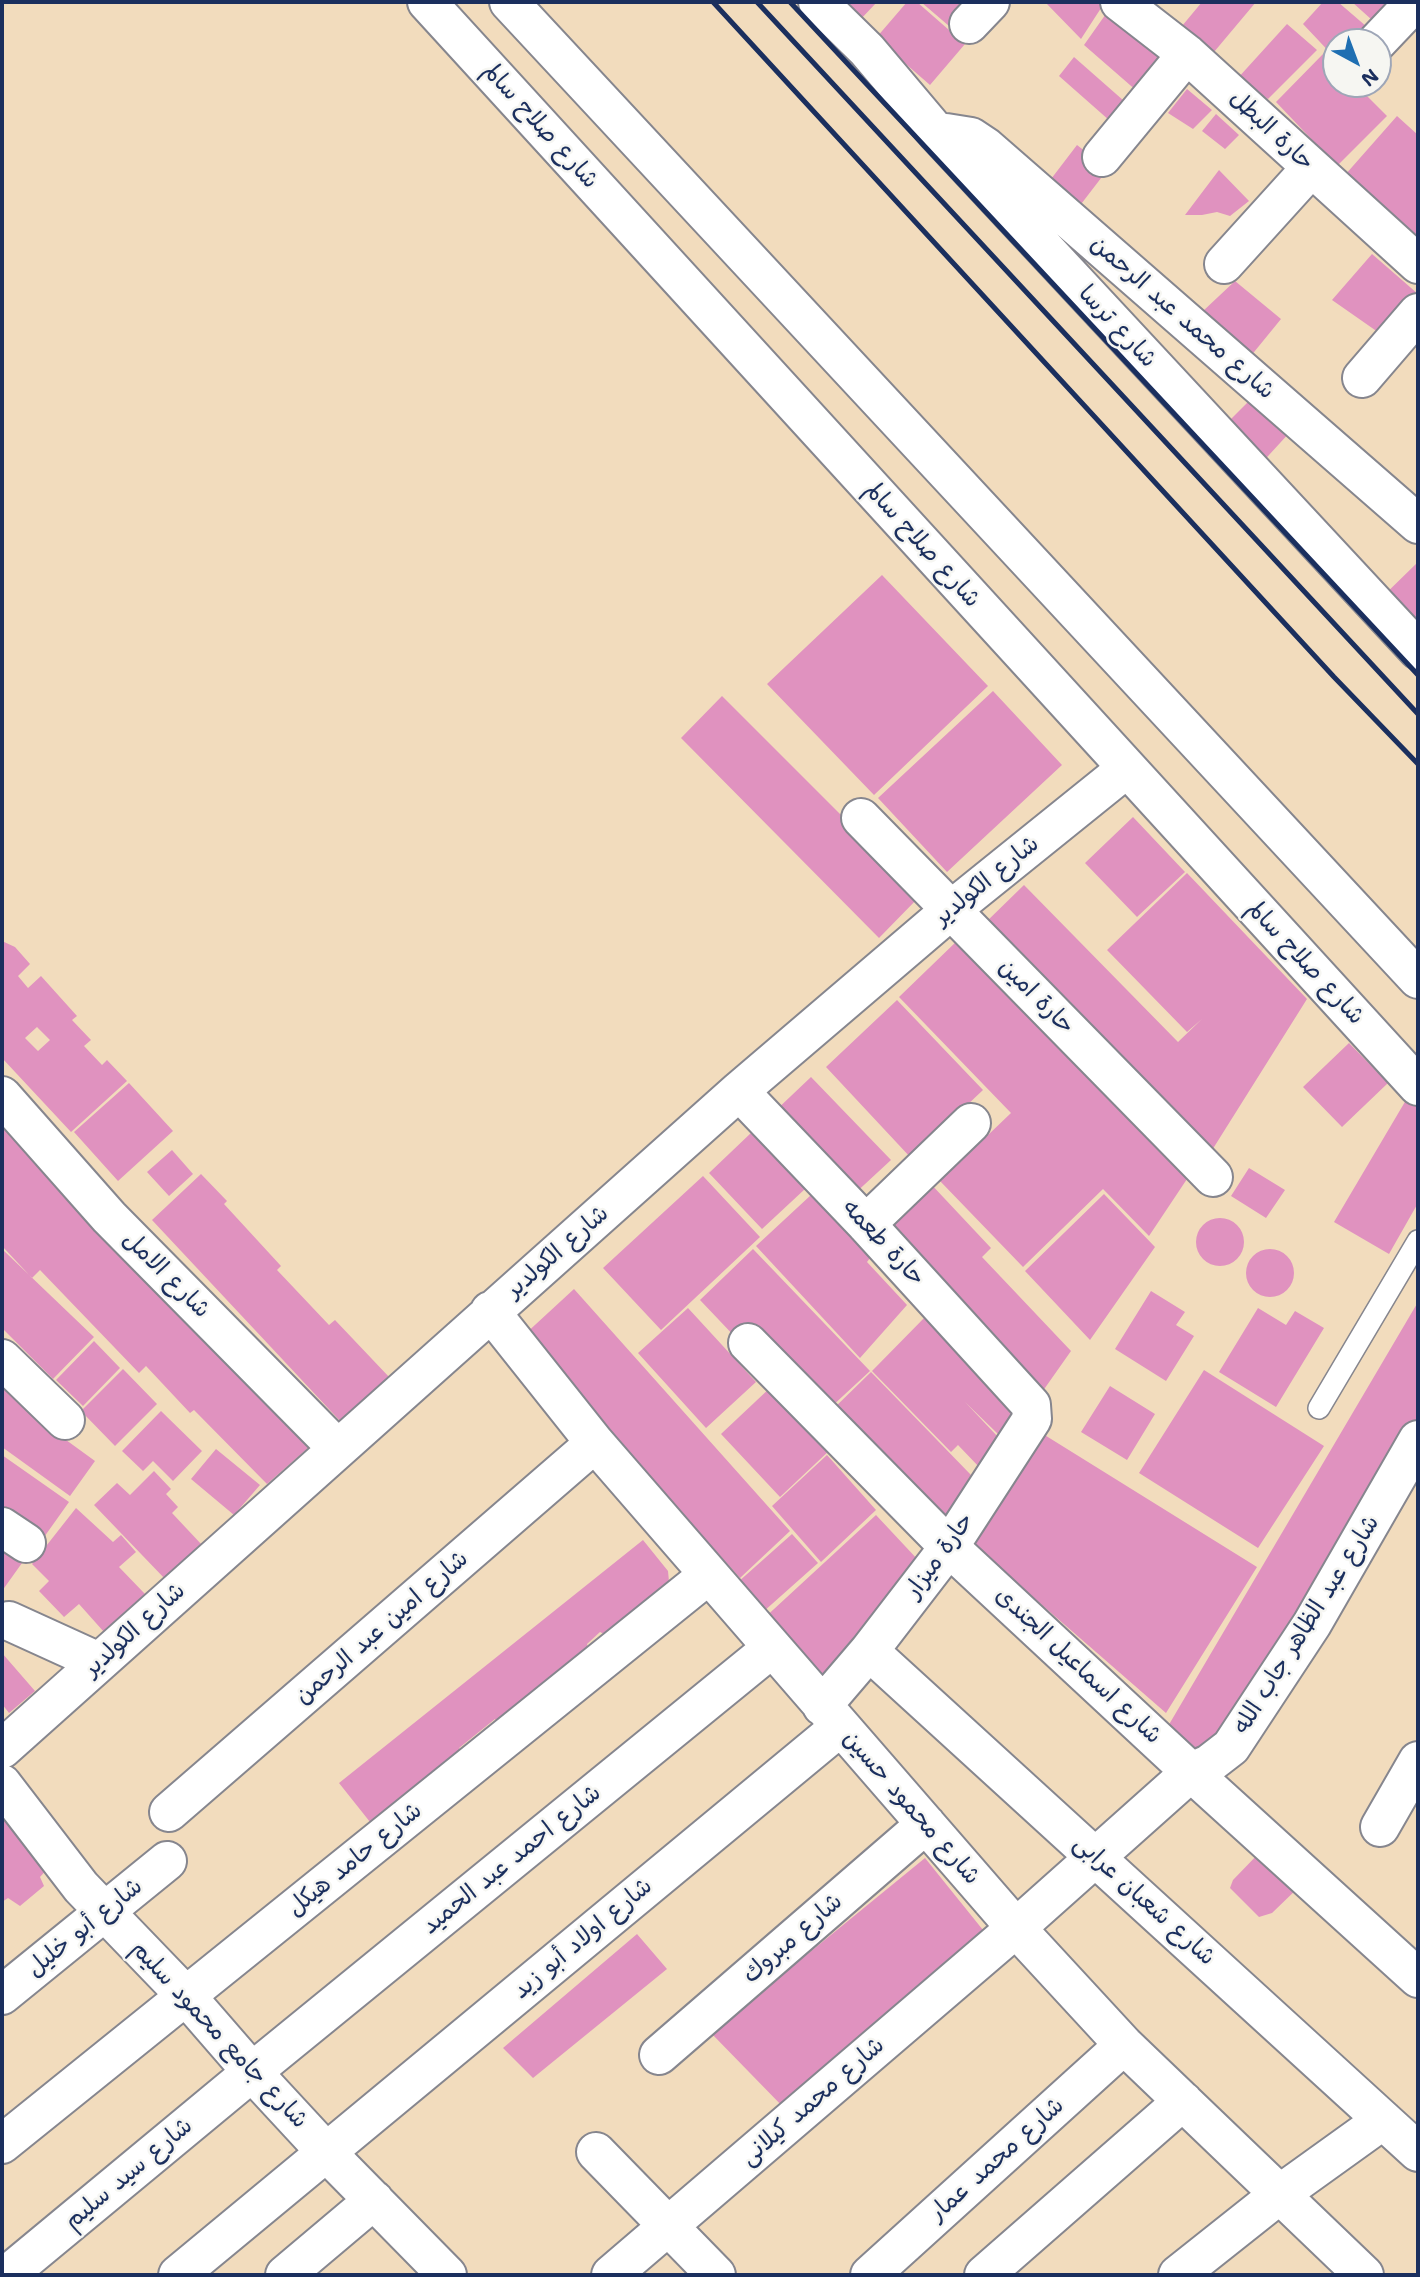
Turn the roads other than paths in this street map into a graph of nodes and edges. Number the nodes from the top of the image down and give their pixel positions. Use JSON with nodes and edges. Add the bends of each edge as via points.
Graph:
{"nodes":[{"id":1,"x":427,"y":2,"type":"edge"},
{"id":2,"x":509,"y":2,"type":"edge"},
{"id":3,"x":818,"y":2,"type":"edge"},
{"id":4,"x":1120,"y":2,"type":"edge"},
{"id":5,"x":1415,"y":2,"type":"edge"},
{"id":6,"x":1390,"y":28,"type":"edge"},
{"id":7,"x":462,"y":40,"type":"junction"},
{"id":8,"x":1187,"y":54,"type":"junction"},
{"id":9,"x":937,"y":133,"type":"junction"},
{"id":10,"x":1102,"y":157,"type":"dead end"},
{"id":11,"x":1311,"y":168,"type":"junction"},
{"id":12,"x":1224,"y":264,"type":"dead end"},
{"id":13,"x":1418,"y":264,"type":"edge"},
{"id":14,"x":1418,"y":313,"type":"edge"},
{"id":15,"x":1362,"y":378,"type":"dead end"},
{"id":16,"x":1418,"y":524,"type":"edge"},
{"id":17,"x":1418,"y":650,"type":"edge"},
{"id":18,"x":1126,"y":769,"type":"junction"},
{"id":19,"x":860,"y":818,"type":"dead end"},
{"id":20,"x":951,"y":910,"type":"junction"},
{"id":21,"x":1418,"y":979,"type":"edge"},
{"id":22,"x":1418,"y":1086,"type":"edge"},
{"id":23,"x":740,"y":1091,"type":"junction"},
{"id":24,"x":2,"y":1096,"type":"edge"},
{"id":25,"x":971,"y":1123,"type":"dead end"},
{"id":26,"x":1213,"y":1177,"type":"dead end"},
{"id":27,"x":866,"y":1224,"type":"junction"},
{"id":28,"x":1418,"y":1241,"type":"edge"},
{"id":29,"x":490,"y":1311,"type":"junction"},
{"id":30,"x":748,"y":1343,"type":"dead end"},
{"id":31,"x":2,"y":1359,"type":"edge"},
{"id":32,"x":1024,"y":1396,"type":"joint"},
{"id":33,"x":1319,"y":1408,"type":"dead end"},
{"id":34,"x":65,"y":1420,"type":"dead end"},
{"id":35,"x":1418,"y":1440,"type":"edge"},
{"id":36,"x":594,"y":1443,"type":"junction"},
{"id":37,"x":337,"y":1448,"type":"junction"},
{"id":38,"x":949,"y":1547,"type":"junction"},
{"id":39,"x":707,"y":1576,"type":"junction"},
{"id":40,"x":9,"y":1621,"type":"dead end"},
{"id":41,"x":772,"y":1648,"type":"junction"},
{"id":42,"x":869,"y":1651,"type":"junction"},
{"id":43,"x":99,"y":1662,"type":"junction"},
{"id":44,"x":831,"y":1716,"type":"junction"},
{"id":45,"x":2,"y":1749,"type":"edge"},
{"id":46,"x":1418,"y":1762,"type":"edge"},
{"id":47,"x":1192,"y":1772,"type":"junction"},
{"id":48,"x":2,"y":1784,"type":"edge"},
{"id":49,"x":169,"y":1812,"type":"dead end"},
{"id":50,"x":926,"y":1824,"type":"junction"},
{"id":51,"x":1380,"y":1827,"type":"dead end"},
{"id":52,"x":1096,"y":1857,"type":"junction"},
{"id":53,"x":167,"y":1861,"type":"dead end"},
{"id":54,"x":105,"y":1913,"type":"junction"},
{"id":55,"x":1016,"y":1928,"type":"junction"},
{"id":56,"x":1418,"y":1978,"type":"edge"},
{"id":57,"x":2,"y":1995,"type":"edge"},
{"id":58,"x":186,"y":1996,"type":"junction"},
{"id":59,"x":1124,"y":2045,"type":"junction"},
{"id":60,"x":659,"y":2054,"type":"dead end"},
{"id":61,"x":252,"y":2072,"type":"junction"},
{"id":62,"x":1183,"y":2101,"type":"junction"},
{"id":63,"x":1383,"y":2120,"type":"junction"},
{"id":64,"x":2,"y":2144,"type":"edge"},
{"id":65,"x":327,"y":2152,"type":"junction"},
{"id":66,"x":596,"y":2152,"type":"dead end"},
{"id":67,"x":1418,"y":2152,"type":"edge"},
{"id":68,"x":1280,"y":2194,"type":"junction"},
{"id":69,"x":374,"y":2200,"type":"junction"},
{"id":70,"x":668,"y":2226,"type":"junction"},
{"id":71,"x":7,"y":2275,"type":"edge"},
{"id":72,"x":178,"y":2275,"type":"edge"},
{"id":73,"x":285,"y":2275,"type":"edge"},
{"id":74,"x":447,"y":2275,"type":"edge"},
{"id":75,"x":611,"y":2275,"type":"edge"},
{"id":76,"x":716,"y":2275,"type":"edge"},
{"id":77,"x":870,"y":2275,"type":"edge"},
{"id":78,"x":984,"y":2275,"type":"edge"},
{"id":79,"x":1178,"y":2275,"type":"edge"},
{"id":80,"x":1364,"y":2275,"type":"edge"}],
"edges":[{"from":1,"to":7,"type":"main road","name":"شارع صلاح سالم"},
{"from":2,"to":7,"type":"main road"},
{"from":2,"to":21,"type":"main road"},
{"from":3,"to":9,"type":"main road","name":"شارع ترسا","via":[[867,50]]},
{"from":4,"to":8,"type":"main road","name":"حارة البطل"},
{"from":5,"to":6,"type":"main road"},
{"from":7,"to":18,"type":"main road","name":"شارع صلاح سالم"},
{"from":8,"to":10,"type":"main road"},
{"from":8,"to":11,"type":"main road","name":"حارة البطل"},
{"from":9,"to":16,"type":"main road","name":"شارع محمد عبد الرحمن","via":[[955,133],[986,147]]},
{"from":9,"to":17,"type":"main road","name":"شارع ترسا"},
{"from":11,"to":12,"type":"main road"},
{"from":11,"to":13,"type":"main road","name":"حارة البطل"},
{"from":14,"to":15,"type":"main road"},
{"from":18,"to":20,"type":"main road","name":"شارع الكولدير"},
{"from":18,"to":22,"type":"main road","name":"شارع صلاح سالم"},
{"from":19,"to":20,"type":"main road","name":"حارة امين"},
{"from":20,"to":23,"type":"main road","name":"شارع الكولدير"},
{"from":20,"to":26,"type":"main road","name":"حارة امين"},
{"from":23,"to":27,"type":"main road","name":"حارة طعمه"},
{"from":23,"to":29,"type":"main road","name":"شارع الكولدير"},
{"from":24,"to":37,"type":"main road","name":"شارع الامل","via":[[109,1217]]},
{"from":25,"to":27,"type":"main road"},
{"from":27,"to":32,"type":"main road","name":"حارة طعمه"},
{"from":28,"to":33,"type":"lane"},
{"from":29,"to":36,"type":"main road","name":"شارع محمود حسين"},
{"from":29,"to":37,"type":"main road","name":"شارع الكولدير"},
{"from":30,"to":38,"type":"main road","name":"شارع اسماعيل الجندى"},
{"from":31,"to":34,"type":"main road"},
{"from":32,"to":38,"type":"main road","name":"حارة ميزار","via":[[1031,1405],[1032,1419]]},
{"from":35,"to":47,"type":"main road","name":"شارع عبد الظاهر جاب الله","via":[[1250,1721],[1231,1747]]},
{"from":36,"to":39,"type":"main road","name":"شارع محمود حسين"},
{"from":36,"to":49,"type":"main road","name":"شارع امين عبد الرحمن"},
{"from":37,"to":43,"type":"main road","name":"شارع الكولدير"},
{"from":38,"to":42,"type":"main road","name":"حارة ميزار"},
{"from":38,"to":47,"type":"main road","name":"شارع اسماعيل الجندى"},
{"from":39,"to":41,"type":"main road","name":"شارع محمود حسين"},
{"from":39,"to":58,"type":"main road","name":"شارع حامد هيكل"},
{"from":40,"to":43,"type":"main road"},
{"from":41,"to":44,"type":"main road","name":"شارع محمود حسين"},
{"from":41,"to":61,"type":"main road","name":"شارع احمد عبد الحميد"},
{"from":42,"to":44,"type":"main road","name":"حارة ميزار"},
{"from":42,"to":52,"type":"main road","name":"شارع شعبان عرابى"},
{"from":43,"to":45,"type":"main road","name":"شارع الكولدير"},
{"from":44,"to":50,"type":"main road","name":"شارع محمود حسين"},
{"from":44,"to":65,"type":"main road","name":"شارع اولاد أبو زيد"},
{"from":46,"to":51,"type":"main road"},
{"from":47,"to":52,"type":"main road","name":"شارع عبد الظاهر جاب الله"},
{"from":47,"to":56,"type":"main road","name":"شارع اسماعيل الجندى"},
{"from":48,"to":54,"type":"main road","name":"شارع جامع محمود سليم"},
{"from":50,"to":55,"type":"main road","name":"شارع محمود حسين"},
{"from":50,"to":60,"type":"main road","name":"شارع مبروك"},
{"from":52,"to":55,"type":"main road","name":"شارع عبد الظاهر جاب الله"},
{"from":52,"to":63,"type":"main road","name":"شارع شعبان عرابى"},
{"from":53,"to":54,"type":"main road","name":"شارع أبو خليل"},
{"from":54,"to":57,"type":"main road","name":"شارع أبو خليل"},
{"from":54,"to":58,"type":"main road","name":"شارع جامع محمود سليم"},
{"from":55,"to":59,"type":"main road","name":"شارع محمود حسين"},
{"from":55,"to":70,"type":"main road","name":"شارع محمد كيلانى"},
{"from":58,"to":61,"type":"main road","name":"شارع جامع محمود سليم"},
{"from":58,"to":64,"type":"main road","name":"شارع حامد هيكل"},
{"from":59,"to":62,"type":"main road","name":"شارع محمود حسين"},
{"from":59,"to":77,"type":"main road","name":"شارع محمد عمار"},
{"from":61,"to":65,"type":"main road","name":"شارع جامع محمود سليم"},
{"from":61,"to":71,"type":"main road","name":"شارع سيد سليم"},
{"from":62,"to":68,"type":"main road","name":"شارع محمود حسين"},
{"from":62,"to":78,"type":"main road"},
{"from":63,"to":67,"type":"main road","name":"شارع شعبان عرابى"},
{"from":63,"to":68,"type":"main road"},
{"from":65,"to":69,"type":"main road","name":"شارع جامع محمود سليم"},
{"from":65,"to":72,"type":"main road","name":"شارع اولاد أبو زيد"},
{"from":66,"to":70,"type":"main road"},
{"from":68,"to":79,"type":"main road"},
{"from":68,"to":80,"type":"main road","name":"شارع محمود حسين"},
{"from":69,"to":73,"type":"main road"},
{"from":69,"to":74,"type":"main road","name":"شارع جامع محمود سليم"},
{"from":70,"to":75,"type":"main road","name":"شارع محمد كيلانى"},
{"from":70,"to":76,"type":"main road"}]}
